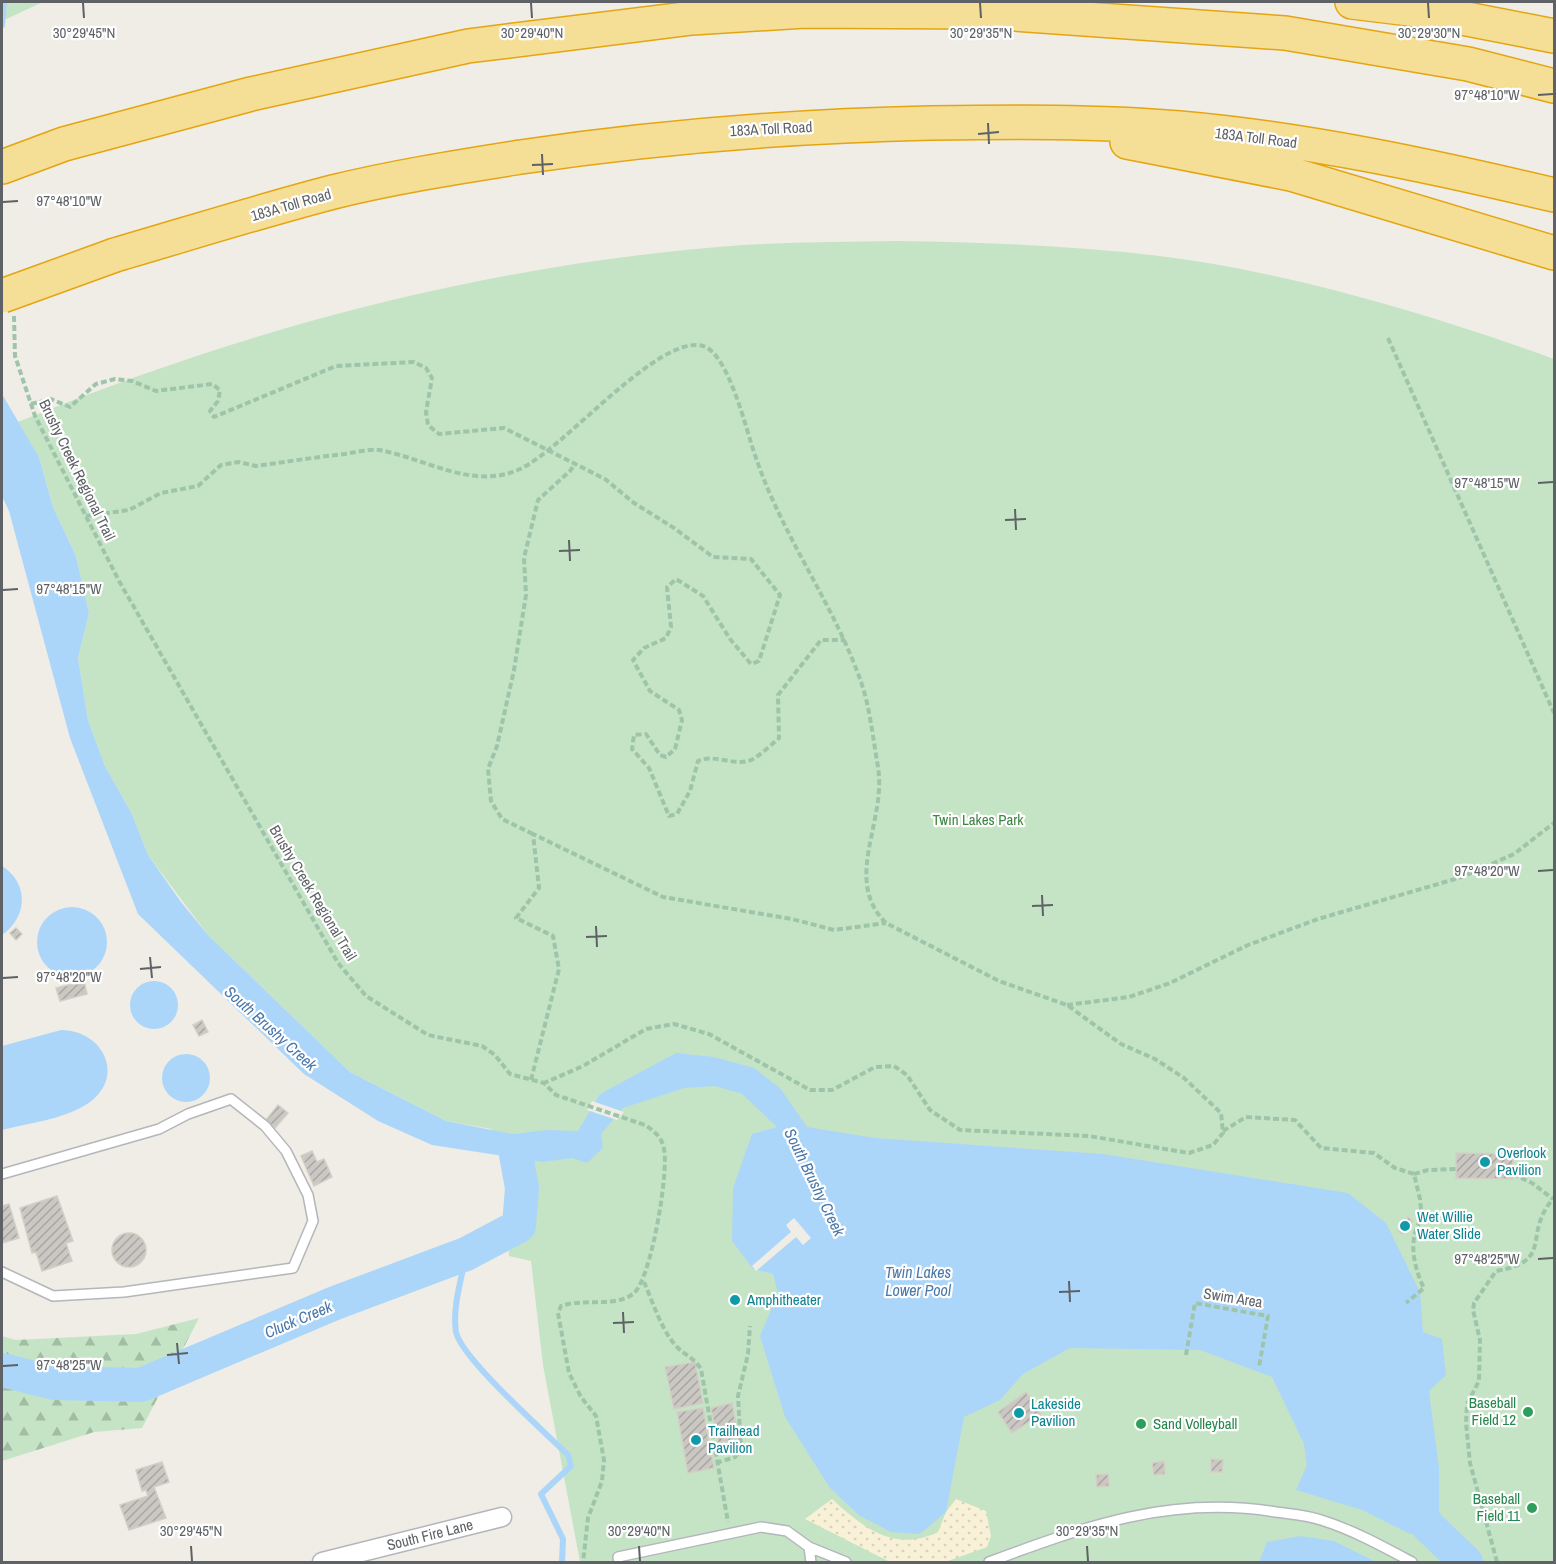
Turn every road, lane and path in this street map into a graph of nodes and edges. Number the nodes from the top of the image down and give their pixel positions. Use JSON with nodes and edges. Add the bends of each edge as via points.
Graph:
{"nodes":[{"id":1,"x":850,"y":2,"type":"edge"},
{"id":2,"x":1352,"y":2,"type":"edge"},
{"id":3,"x":805,"y":11,"type":"junction"},
{"id":4,"x":1554,"y":36,"type":"edge"},
{"id":5,"x":1554,"y":86,"type":"edge"},
{"id":6,"x":1034,"y":123,"type":"junction"},
{"id":7,"x":2,"y":167,"type":"edge"},
{"id":8,"x":1554,"y":195,"type":"edge"},
{"id":9,"x":1554,"y":253,"type":"edge"},
{"id":10,"x":7,"y":301,"type":"edge"},
{"id":11,"x":1388,"y":338,"type":"dead end"},
{"id":12,"x":31,"y":404,"type":"junction"},
{"id":13,"x":549,"y":450,"type":"junction"},
{"id":14,"x":576,"y":463,"type":"junction"},
{"id":15,"x":86,"y":516,"type":"junction"},
{"id":16,"x":845,"y":640,"type":"junction"},
{"id":17,"x":1554,"y":713,"type":"edge"},
{"id":18,"x":1554,"y":822,"type":"edge"},
{"id":19,"x":533,"y":834,"type":"junction"},
{"id":20,"x":886,"y":923,"type":"junction"},
{"id":21,"x":1066,"y":1005,"type":"junction"},
{"id":22,"x":531,"y":1080,"type":"junction"},
{"id":23,"x":544,"y":1083,"type":"junction"},
{"id":24,"x":1223,"y":1131,"type":"junction"},
{"id":25,"x":1456,"y":1169,"type":"dead end"},
{"id":26,"x":2,"y":1174,"type":"edge"},
{"id":27,"x":1414,"y":1174,"type":"junction"},
{"id":28,"x":1513,"y":1174,"type":"dead end"},
{"id":29,"x":1554,"y":1198,"type":"edge"},
{"id":30,"x":1541,"y":1248,"type":"dead end"},
{"id":31,"x":1539,"y":1254,"type":"dead end"},
{"id":32,"x":2,"y":1272,"type":"edge"},
{"id":33,"x":644,"y":1282,"type":"junction"},
{"id":34,"x":1406,"y":1303,"type":"dead end"},
{"id":35,"x":750,"y":1326,"type":"dead end"},
{"id":36,"x":1186,"y":1355,"type":"dead end"},
{"id":37,"x":1259,"y":1367,"type":"dead end"},
{"id":38,"x":716,"y":1463,"type":"junction"},
{"id":39,"x":502,"y":1517,"type":"dead end"},
{"id":40,"x":730,"y":1532,"type":"junction"},
{"id":41,"x":809,"y":1547,"type":"junction"},
{"id":42,"x":322,"y":1563,"type":"edge"},
{"id":43,"x":583,"y":1563,"type":"edge"},
{"id":44,"x":619,"y":1563,"type":"edge"},
{"id":45,"x":811,"y":1563,"type":"edge"},
{"id":46,"x":846,"y":1563,"type":"edge"},
{"id":47,"x":989,"y":1563,"type":"edge"},
{"id":48,"x":1412,"y":1563,"type":"edge"},
{"id":49,"x":1497,"y":1563,"type":"edge"}],
"edges":[{"from":1,"to":3,"type":"highway"},
{"from":2,"to":4,"type":"highway","via":[[1426,11]]},
{"from":3,"to":5,"type":"highway","via":[[986,12],[1285,33],[1468,64]]},
{"from":3,"to":7,"type":"highway","via":[[692,18],[468,46],[250,94],[64,144]]},
{"from":6,"to":8,"type":"highway","name":"183A Toll Road","via":[[1178,128],[1318,146]]},
{"from":6,"to":9,"type":"highway","via":[[1291,174]]},
{"from":6,"to":10,"type":"highway","name":"183A Toll Road","bridge":true,"via":[[847,125],[715,133],[620,142],[474,164],[335,192],[115,255]]},
{"from":10,"to":12,"type":"path","name":"Brushy Creek Regional Trail","via":[[15,356]]},
{"from":11,"to":17,"type":"path"},
{"from":12,"to":13,"type":"path","via":[[51,399],[70,407],[96,384],[115,379],[156,391],[212,384],[220,390],[210,411],[214,417],[336,366],[414,362],[426,368],[432,378],[426,412],[428,425],[440,434],[504,428]]},
{"from":12,"to":15,"type":"path","name":"Brushy Creek Regional Trail"},
{"from":13,"to":14,"type":"path"},
{"from":13,"to":15,"type":"path","via":[[520,470],[484,479],[376,450],[256,466],[238,462],[221,465],[198,486],[161,493],[129,510]]},
{"from":13,"to":16,"type":"path","via":[[642,369],[681,346],[702,345],[713,352],[725,368],[786,531]]},
{"from":14,"to":16,"type":"path","via":[[605,479],[713,557],[752,559],[780,595],[759,661],[751,664],[703,596],[676,579],[667,586],[671,627],[666,638],[645,648],[633,660],[650,691],[679,710],[682,720],[675,749],[666,757],[660,755],[646,734],[634,735],[632,749],[649,768],[669,816],[677,814],[690,791],[698,761],[708,757],[751,760],[779,738],[778,695],[821,640]]},
{"from":14,"to":19,"type":"path","via":[[538,500],[524,558],[526,595],[514,670],[488,769],[491,801],[502,819]]},
{"from":15,"to":22,"type":"path","name":"Brushy Creek Regional Trail","via":[[125,592],[338,963],[366,996],[402,1020],[428,1035],[482,1046],[510,1074]]},
{"from":16,"to":20,"type":"path","via":[[861,683],[879,771],[878,806],[865,888],[874,911]]},
{"from":18,"to":21,"type":"path","via":[[1514,854],[1462,877],[1298,926],[1129,997]]},
{"from":19,"to":20,"type":"path","via":[[663,897],[834,930]]},
{"from":19,"to":22,"type":"path","via":[[539,888],[516,918],[553,936],[559,969]]},
{"from":20,"to":21,"type":"path","via":[[999,981]]},
{"from":21,"to":24,"type":"path","via":[[1120,1044],[1155,1059],[1184,1078],[1221,1113]]},
{"from":22,"to":23,"type":"path","name":"Brushy Creek Regional Trail"},
{"from":23,"to":24,"type":"path","via":[[583,1066],[646,1029],[674,1024],[709,1034],[810,1090],[832,1090],[875,1067],[894,1066],[907,1075],[930,1110],[960,1130],[1089,1136],[1189,1153],[1213,1145]]},
{"from":23,"to":33,"type":"path","name":"Brushy Creek Regional Trail","via":[[556,1095],[572,1102],[645,1125],[656,1133],[665,1150],[658,1223]]},
{"from":24,"to":27,"type":"path","via":[[1246,1117],[1295,1120],[1321,1148],[1374,1153],[1395,1168]]},
{"from":25,"to":27,"type":"path"},
{"from":26,"to":32,"type":"lane","via":[[159,1129],[231,1099],[265,1126],[286,1151],[308,1195],[313,1221],[293,1268],[266,1273],[124,1292],[53,1296]]},
{"from":27,"to":34,"type":"path","via":[[1422,1219],[1417,1224],[1414,1254],[1417,1275],[1424,1288]]},
{"from":28,"to":29,"type":"path"},
{"from":29,"to":30,"type":"path","via":[[1542,1215]]},
{"from":31,"to":49,"type":"path","via":[[1521,1268],[1496,1271],[1473,1303],[1480,1340],[1479,1381],[1467,1404],[1466,1423],[1470,1463]]},
{"from":33,"to":38,"type":"path","via":[[668,1335],[701,1369]]},
{"from":33,"to":43,"type":"path","via":[[633,1294],[619,1299],[569,1303],[561,1306],[558,1313],[569,1373],[596,1416],[604,1460],[602,1481],[588,1518]]},
{"from":35,"to":38,"type":"path","via":[[738,1396],[741,1449],[735,1457]]},
{"from":36,"to":37,"type":"path","name":"Swim Area","via":[[1195,1303],[1268,1316]]},
{"from":38,"to":40,"type":"path"},
{"from":39,"to":42,"type":"street","name":"South Fire Lane"},
{"from":40,"to":41,"type":"lane","via":[[761,1527],[787,1530]]},
{"from":40,"to":44,"type":"lane","via":[[618,1557]]},
{"from":41,"to":45,"type":"lane"},
{"from":41,"to":46,"type":"lane"},
{"from":47,"to":48,"type":"lane","via":[[1083,1527],[1178,1507],[1243,1506],[1318,1518],[1351,1530]]}]}
